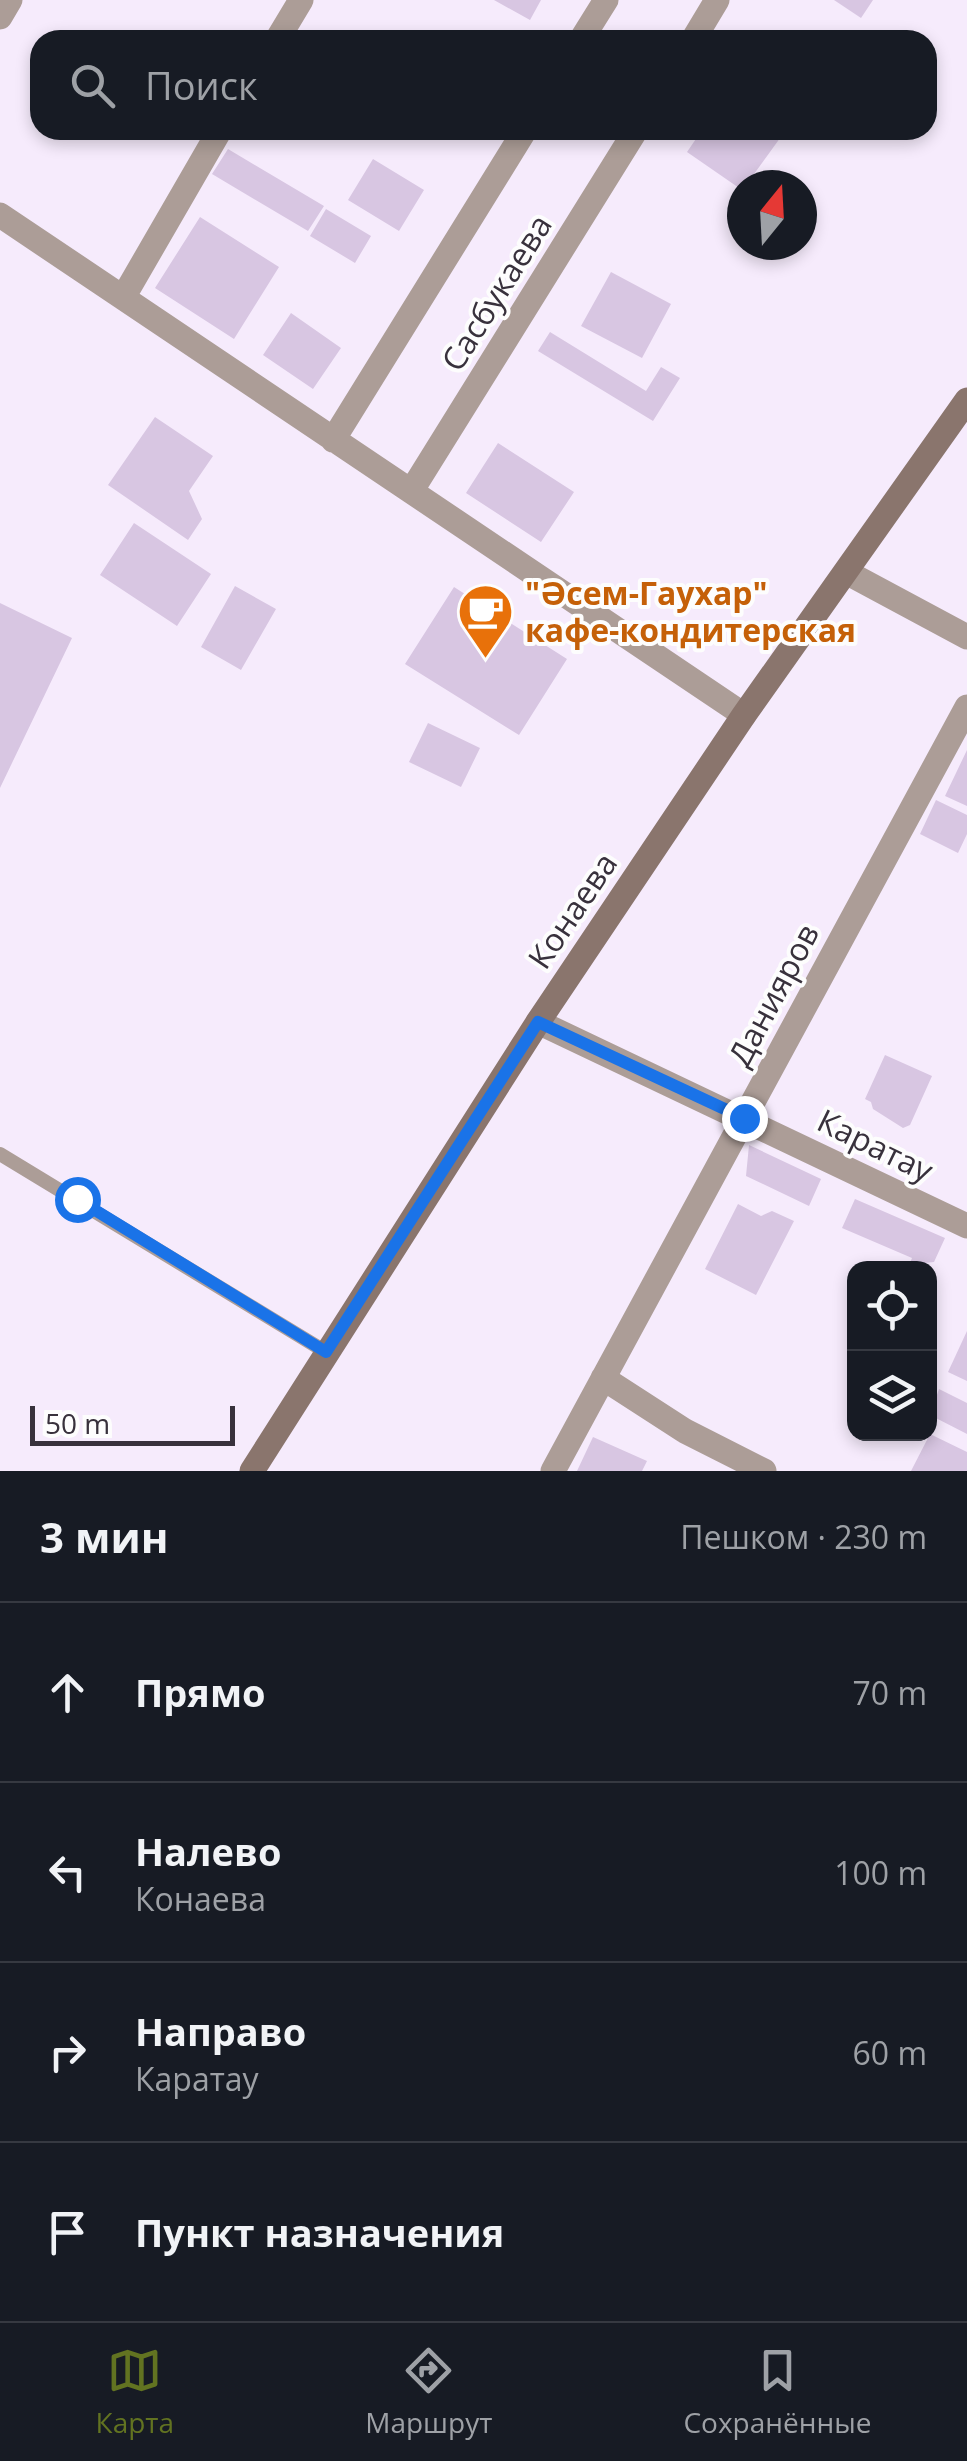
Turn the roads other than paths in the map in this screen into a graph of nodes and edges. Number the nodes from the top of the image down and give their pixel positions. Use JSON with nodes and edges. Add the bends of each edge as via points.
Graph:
{"nodes":[{"id":1,"x":10,"y":0,"type":"edge"},
{"id":2,"x":302,"y":0,"type":"edge"},
{"id":3,"x":606,"y":0,"type":"edge"},
{"id":4,"x":718,"y":0,"type":"edge"},
{"id":5,"x":0,"y":17,"type":"edge"},
{"id":6,"x":282,"y":30,"type":"edge"},
{"id":7,"x":587,"y":30,"type":"edge"},
{"id":8,"x":698,"y":30,"type":"edge"},
{"id":9,"x":214,"y":140,"type":"edge"},
{"id":10,"x":519,"y":140,"type":"edge"},
{"id":11,"x":630,"y":140,"type":"edge"},
{"id":12,"x":0,"y":215,"type":"edge"},
{"id":13,"x":124,"y":296,"type":"junction"},
{"id":14,"x":967,"y":400,"type":"edge"},
{"id":15,"x":333,"y":440,"type":"junction"},
{"id":16,"x":412,"y":490,"type":"junction"},
{"id":17,"x":846,"y":572,"type":"junction"},
{"id":18,"x":967,"y":637,"type":"edge"},
{"id":19,"x":967,"y":707,"type":"edge"},
{"id":20,"x":744,"y":715,"type":"junction"},
{"id":21,"x":538,"y":1022,"type":"junction"},
{"id":22,"x":744,"y":1118,"type":"junction"},
{"id":23,"x":0,"y":1154,"type":"edge"},
{"id":24,"x":967,"y":1226,"type":"edge"},
{"id":25,"x":326,"y":1352,"type":"junction"},
{"id":26,"x":602,"y":1378,"type":"junction"},
{"id":27,"x":252,"y":1471,"type":"edge"},
{"id":28,"x":553,"y":1471,"type":"edge"},
{"id":29,"x":764,"y":1471,"type":"edge"}],
"edges":[{"from":1,"to":5,"type":"street"},
{"from":2,"to":6,"type":"street"},
{"from":3,"to":7,"type":"street"},
{"from":4,"to":8,"type":"street"},
{"from":9,"to":13,"type":"street"},
{"from":10,"to":15,"type":"street","name":"Сасбукаева"},
{"from":11,"to":16,"type":"street","name":"Сасбукаева"},
{"from":12,"to":13,"type":"street"},
{"from":13,"to":15,"type":"street"},
{"from":14,"to":17,"type":"main road","name":"Конаева"},
{"from":15,"to":16,"type":"street"},
{"from":16,"to":20,"type":"street"},
{"from":17,"to":18,"type":"street"},
{"from":17,"to":20,"type":"main road","name":"Конаева"},
{"from":19,"to":22,"type":"street","name":"Данияров"},
{"from":20,"to":21,"type":"main road","name":"Конаева"},
{"from":21,"to":22,"type":"street","name":"Каратау"},
{"from":21,"to":25,"type":"main road","name":"Конаева"},
{"from":22,"to":24,"type":"street","name":"Каратау"},
{"from":22,"to":26,"type":"street","name":"Данияров"},
{"from":23,"to":25,"type":"lane"},
{"from":25,"to":27,"type":"main road","name":"Конаева"},
{"from":26,"to":28,"type":"street","name":"Данияров"},
{"from":26,"to":29,"type":"street","via":[[685,1432]]}]}
